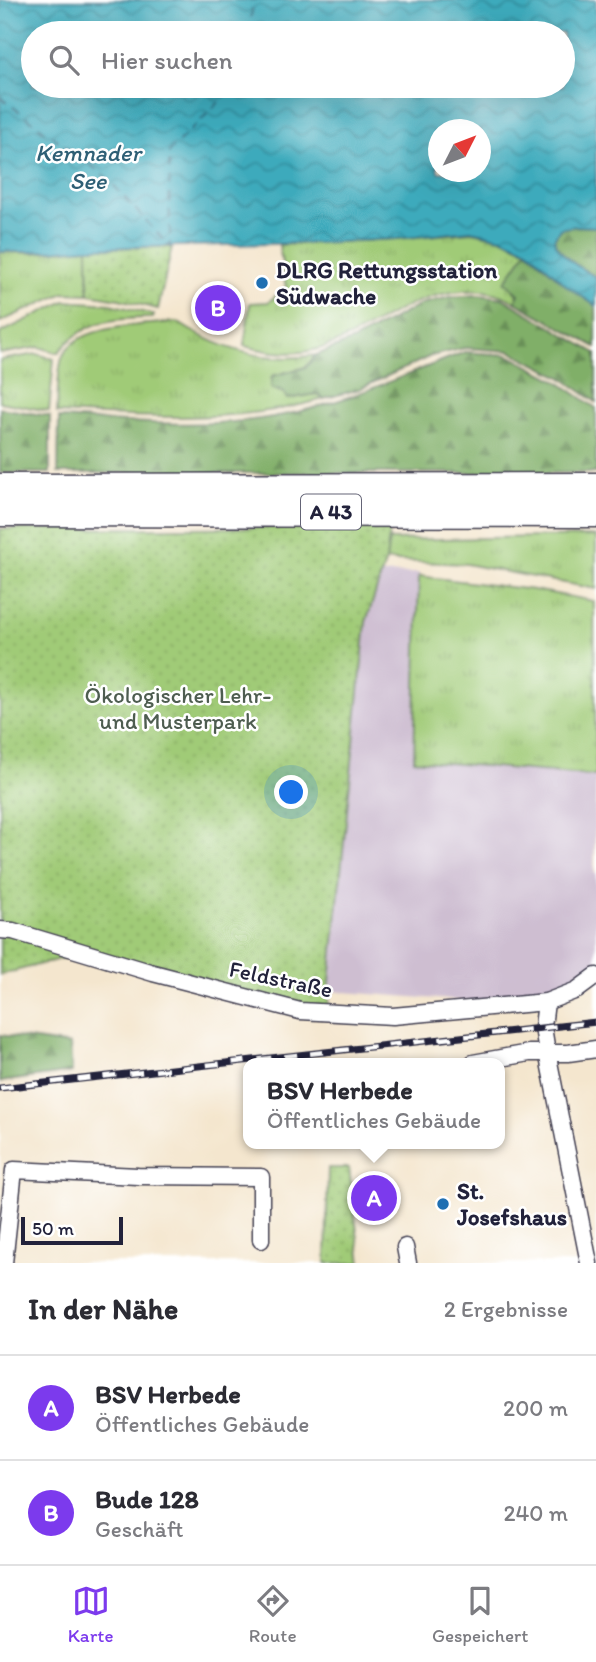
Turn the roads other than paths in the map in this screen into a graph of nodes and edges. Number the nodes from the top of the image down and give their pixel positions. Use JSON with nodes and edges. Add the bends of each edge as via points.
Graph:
{"nodes":[{"id":1,"x":596,"y":488,"type":"edge"},
{"id":2,"x":0,"y":489,"type":"edge"},
{"id":3,"x":0,"y":511,"type":"edge"},
{"id":4,"x":596,"y":512,"type":"edge"},
{"id":5,"x":0,"y":930,"type":"edge"},
{"id":6,"x":596,"y":976,"type":"edge"},
{"id":7,"x":546,"y":1002,"type":"junction"},
{"id":8,"x":596,"y":1049,"type":"edge"},
{"id":9,"x":547,"y":1052,"type":"junction"},
{"id":10,"x":501,"y":1058,"type":"edge"},
{"id":11,"x":589,"y":1230,"type":"edge"},
{"id":12,"x":261,"y":1240,"type":"dead end"},
{"id":13,"x":4,"y":1263,"type":"edge"},
{"id":14,"x":589,"y":1263,"type":"edge"}],
"edges":[{"from":1,"to":2,"type":"highway","number":"A 43"},
{"from":3,"to":4,"type":"highway","number":"A 43"},
{"from":5,"to":7,"type":"street","name":"Feldstraße","via":[[309,1012],[393,1016]]},
{"from":6,"to":7,"type":"street","name":"Feldstraße","via":[[578,990]]},
{"from":7,"to":9,"type":"street"},
{"from":8,"to":9,"type":"street"},
{"from":9,"to":10,"type":"street"},
{"from":9,"to":11,"type":"street"},
{"from":11,"to":14,"type":"street"},
{"from":12,"to":13,"type":"street","via":[[261,1177],[14,1170]]}]}
